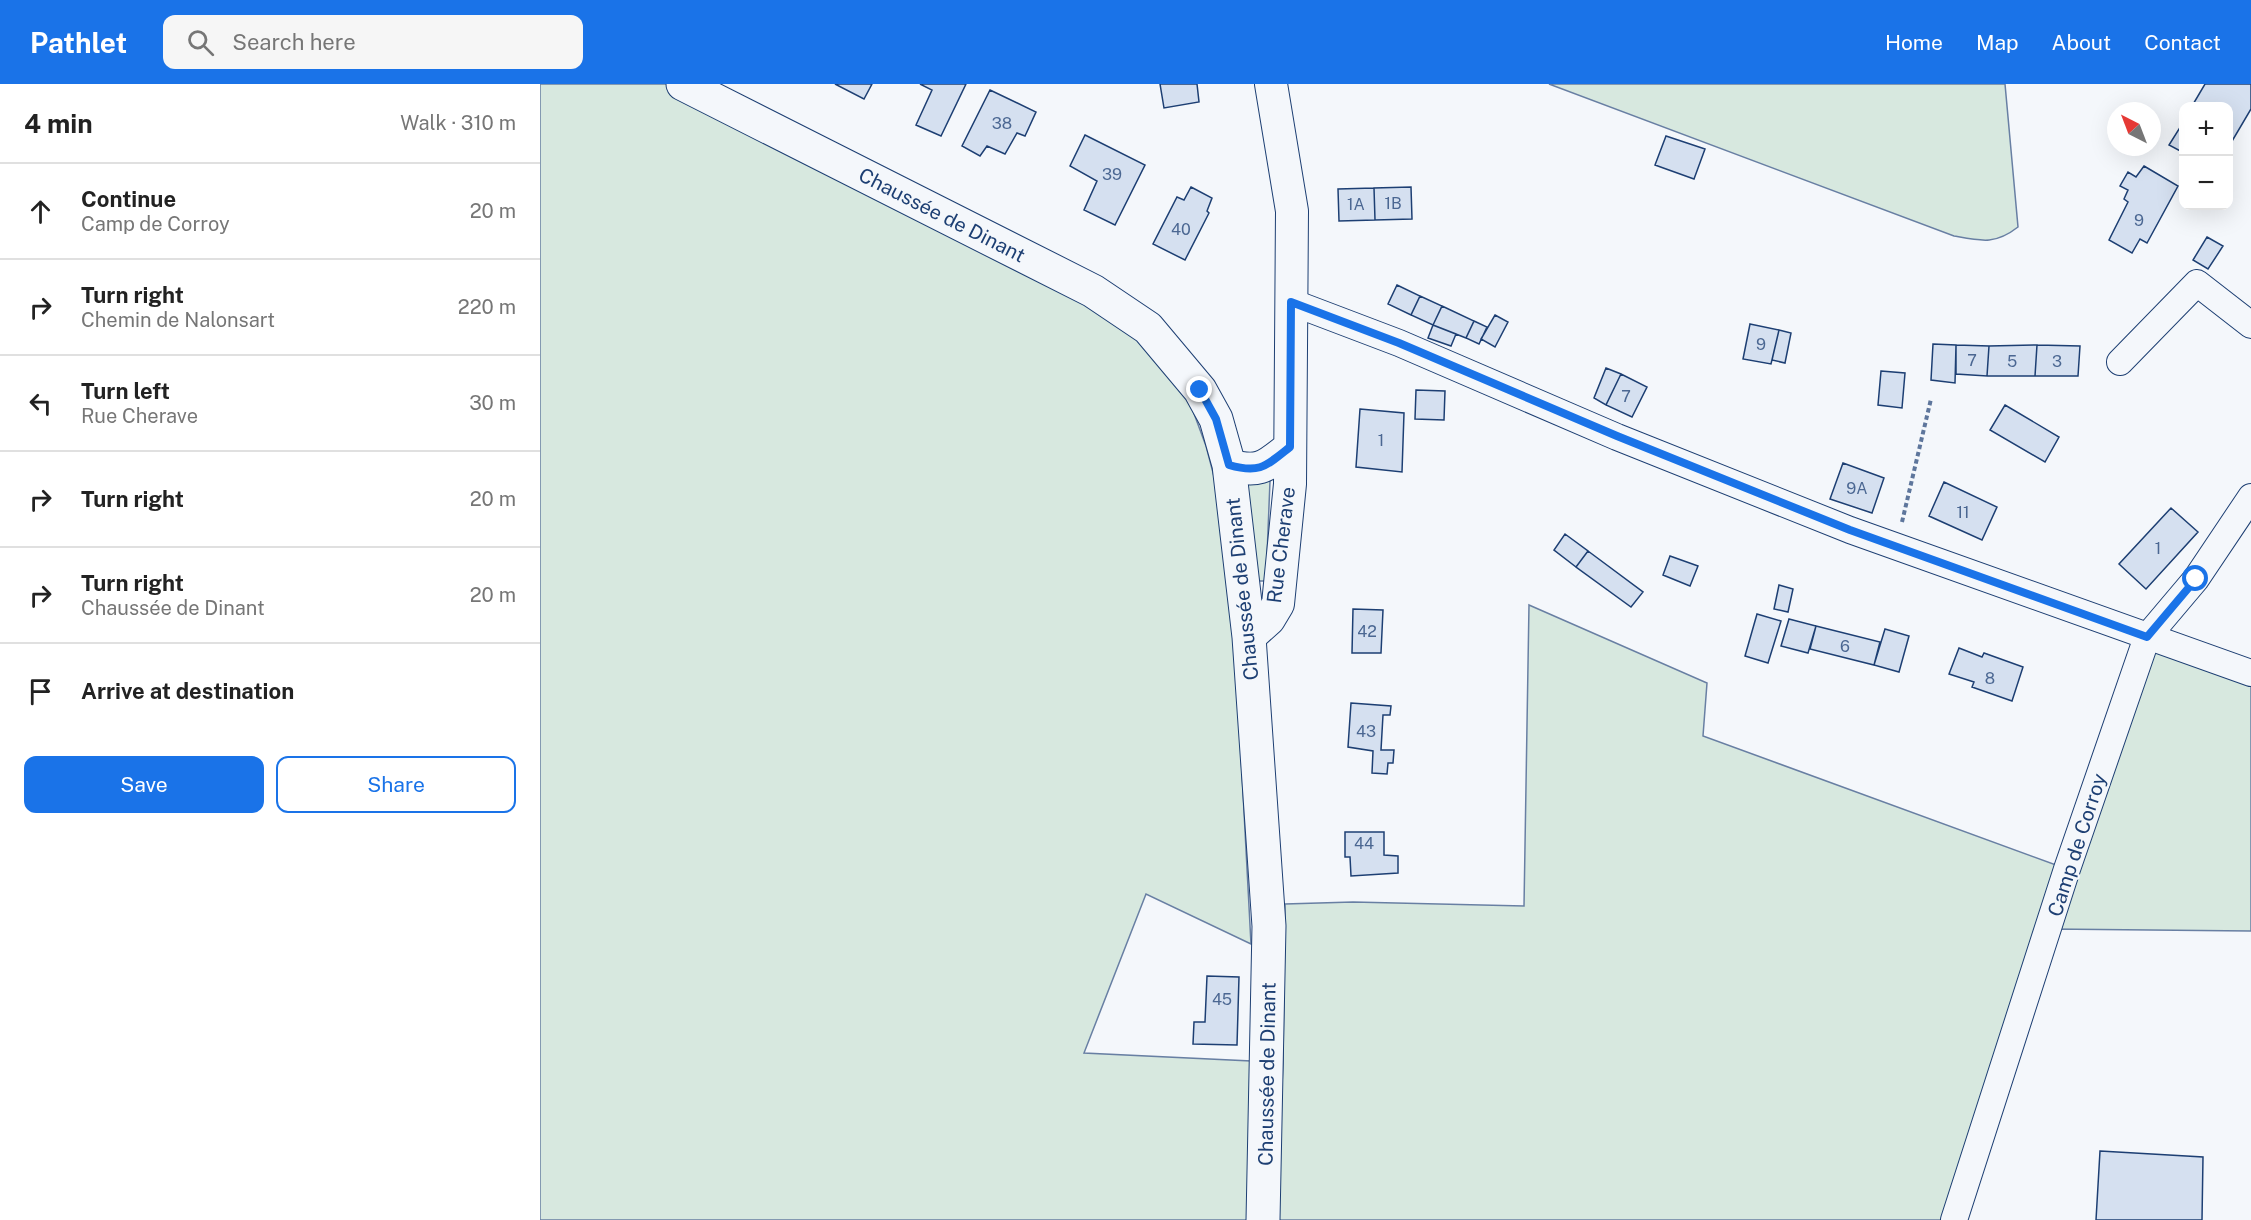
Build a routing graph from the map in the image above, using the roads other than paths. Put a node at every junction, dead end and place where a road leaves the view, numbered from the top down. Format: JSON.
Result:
{"nodes":[{"id":1,"x":683,"y":84,"type":"edge"},
{"id":2,"x":1271,"y":84,"type":"edge"},
{"id":3,"x":1291,"y":302,"type":"junction"},
{"id":4,"x":2251,"y":325,"type":"edge"},
{"id":5,"x":2120,"y":363,"type":"dead end"},
{"id":6,"x":1290,"y":447,"type":"junction"},
{"id":7,"x":1229,"y":465,"type":"junction"},
{"id":8,"x":2251,"y":497,"type":"edge"},
{"id":9,"x":1249,"y":637,"type":"junction"},
{"id":10,"x":2147,"y":637,"type":"junction"},
{"id":11,"x":2251,"y":673,"type":"edge"},
{"id":12,"x":1263,"y":1220,"type":"edge"},
{"id":13,"x":1954,"y":1220,"type":"edge"}],
"edges":[{"from":1,"to":7,"type":"main road","name":"Chaussée de Dinant"},
{"from":2,"to":3,"type":"street","name":"Rue Cherave"},
{"from":3,"to":6,"type":"street","name":"Rue Cherave"},
{"from":3,"to":10,"type":"street"},
{"from":4,"to":5,"type":"street"},
{"from":6,"to":7,"type":"street"},
{"from":6,"to":9,"type":"street","name":"Rue Cherave"},
{"from":7,"to":9,"type":"main road","name":"Chaussée de Dinant"},
{"from":8,"to":10,"type":"street","name":"Camp de Corroy"},
{"from":9,"to":12,"type":"main road","name":"Chaussée de Dinant"},
{"from":10,"to":11,"type":"street"},
{"from":10,"to":13,"type":"street","name":"Camp de Corroy"}]}
